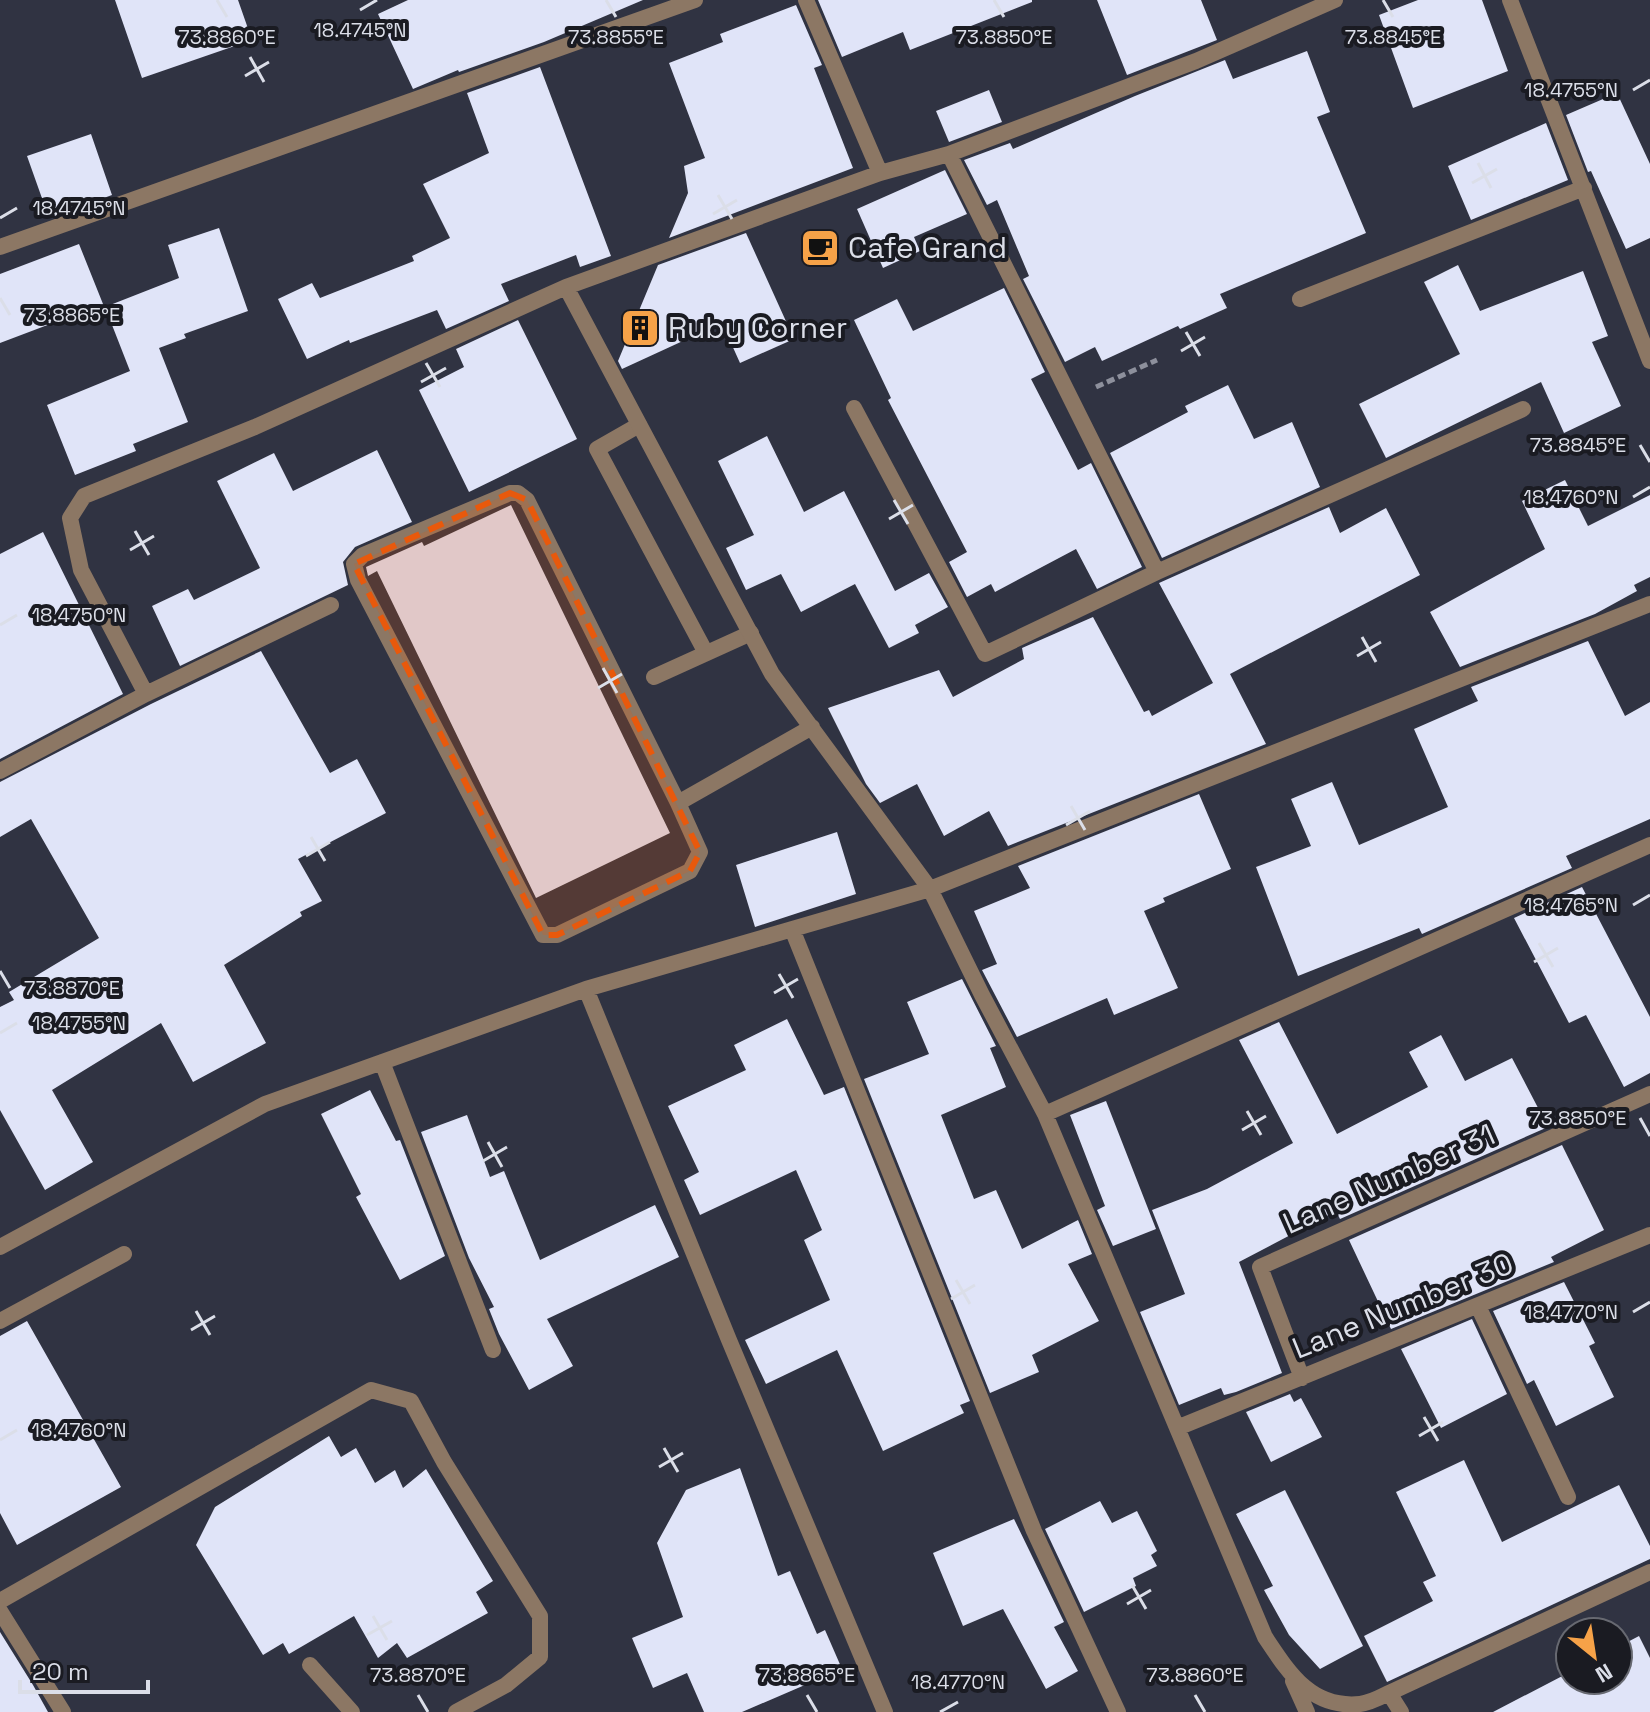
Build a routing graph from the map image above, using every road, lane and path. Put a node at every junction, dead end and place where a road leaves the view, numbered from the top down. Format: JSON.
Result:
{"nodes":[{"id":1,"x":695,"y":0,"type":"edge"},
{"id":2,"x":806,"y":0,"type":"edge"},
{"id":3,"x":1335,"y":0,"type":"edge"},
{"id":4,"x":1510,"y":0,"type":"edge"},
{"id":5,"x":949,"y":154,"type":"junction"},
{"id":6,"x":880,"y":173,"type":"junction"},
{"id":7,"x":1584,"y":188,"type":"junction"},
{"id":8,"x":0,"y":247,"type":"edge"},
{"id":9,"x":566,"y":287,"type":"junction"},
{"id":10,"x":1300,"y":299,"type":"dead end"},
{"id":11,"x":1157,"y":360,"type":"dead end"},
{"id":12,"x":1650,"y":361,"type":"edge"},
{"id":13,"x":1069,"y":399,"type":"junction"},
{"id":14,"x":854,"y":408,"type":"dead end"},
{"id":15,"x":1523,"y":409,"type":"dead end"},
{"id":16,"x":639,"y":425,"type":"junction"},
{"id":17,"x":1157,"y":572,"type":"junction"},
{"id":18,"x":1650,"y":604,"type":"edge"},
{"id":19,"x":331,"y":605,"type":"dead end"},
{"id":20,"x":751,"y":633,"type":"junction"},
{"id":21,"x":706,"y":653,"type":"junction"},
{"id":22,"x":654,"y":677,"type":"dead end"},
{"id":23,"x":146,"y":694,"type":"junction"},
{"id":24,"x":812,"y":727,"type":"junction"},
{"id":25,"x":0,"y":771,"type":"edge"},
{"id":26,"x":678,"y":803,"type":"junction"},
{"id":27,"x":1650,"y":845,"type":"edge"},
{"id":28,"x":930,"y":889,"type":"junction"},
{"id":29,"x":792,"y":929,"type":"junction"},
{"id":30,"x":586,"y":989,"type":"junction"},
{"id":31,"x":382,"y":1062,"type":"junction"},
{"id":32,"x":1650,"y":1094,"type":"edge"},
{"id":33,"x":1045,"y":1114,"type":"junction"},
{"id":34,"x":1650,"y":1235,"type":"edge"},
{"id":35,"x":0,"y":1247,"type":"edge"},
{"id":36,"x":124,"y":1254,"type":"dead end"},
{"id":37,"x":1478,"y":1306,"type":"junction"},
{"id":38,"x":0,"y":1321,"type":"edge"},
{"id":39,"x":493,"y":1350,"type":"dead end"},
{"id":40,"x":1302,"y":1378,"type":"junction"},
{"id":41,"x":1177,"y":1428,"type":"junction"},
{"id":42,"x":1568,"y":1497,"type":"dead end"},
{"id":43,"x":1650,"y":1572,"type":"edge"},
{"id":44,"x":0,"y":1601,"type":"edge"},
{"id":45,"x":0,"y":1611,"type":"edge"},
{"id":46,"x":310,"y":1665,"type":"dead end"},
{"id":47,"x":1290,"y":1676,"type":"junction"},
{"id":48,"x":1389,"y":1693,"type":"junction"},
{"id":49,"x":63,"y":1712,"type":"edge"},
{"id":50,"x":352,"y":1712,"type":"edge"},
{"id":51,"x":456,"y":1712,"type":"edge"},
{"id":52,"x":885,"y":1712,"type":"edge"},
{"id":53,"x":1118,"y":1712,"type":"edge"},
{"id":54,"x":1307,"y":1712,"type":"edge"},
{"id":55,"x":1401,"y":1712,"type":"edge"}],
"edges":[{"from":1,"to":8,"type":"street"},
{"from":2,"to":6,"type":"street"},
{"from":3,"to":5,"type":"street"},
{"from":4,"to":7,"type":"street"},
{"from":5,"to":6,"type":"street"},
{"from":5,"to":13,"type":"street"},
{"from":6,"to":9,"type":"street"},
{"from":7,"to":10,"type":"street"},
{"from":7,"to":12,"type":"street"},
{"from":9,"to":16,"type":"street"},
{"from":9,"to":23,"type":"street"},
{"from":11,"to":13,"type":"path"},
{"from":13,"to":17,"type":"street"},
{"from":14,"to":17,"type":"street"},
{"from":15,"to":17,"type":"street"},
{"from":16,"to":20,"type":"street"},
{"from":16,"to":21,"type":"street"},
{"from":18,"to":28,"type":"street"},
{"from":19,"to":23,"type":"street"},
{"from":20,"to":21,"type":"street"},
{"from":20,"to":24,"type":"street"},
{"from":21,"to":22,"type":"street"},
{"from":23,"to":25,"type":"street"},
{"from":24,"to":26,"type":"street"},
{"from":24,"to":28,"type":"street"},
{"from":26,"to":26,"type":"street"},
{"from":27,"to":33,"type":"street"},
{"from":28,"to":29,"type":"street"},
{"from":28,"to":33,"type":"street"},
{"from":29,"to":30,"type":"street"},
{"from":29,"to":53,"type":"street"},
{"from":30,"to":31,"type":"street"},
{"from":30,"to":52,"type":"street"},
{"from":31,"to":35,"type":"street"},
{"from":31,"to":39,"type":"street"},
{"from":32,"to":40,"type":"street","name":"Lane Number 31"},
{"from":33,"to":41,"type":"street"},
{"from":34,"to":37,"type":"street","name":"Lane Number 30"},
{"from":36,"to":38,"type":"street"},
{"from":37,"to":40,"type":"street","name":"Lane Number 30"},
{"from":37,"to":42,"type":"street"},
{"from":40,"to":41,"type":"street","name":"Lane Number 30"},
{"from":41,"to":47,"type":"street"},
{"from":43,"to":48,"type":"street"},
{"from":44,"to":51,"type":"street"},
{"from":45,"to":49,"type":"street"},
{"from":46,"to":50,"type":"street"},
{"from":47,"to":48,"type":"street"},
{"from":47,"to":54,"type":"street"},
{"from":48,"to":55,"type":"street"}]}
